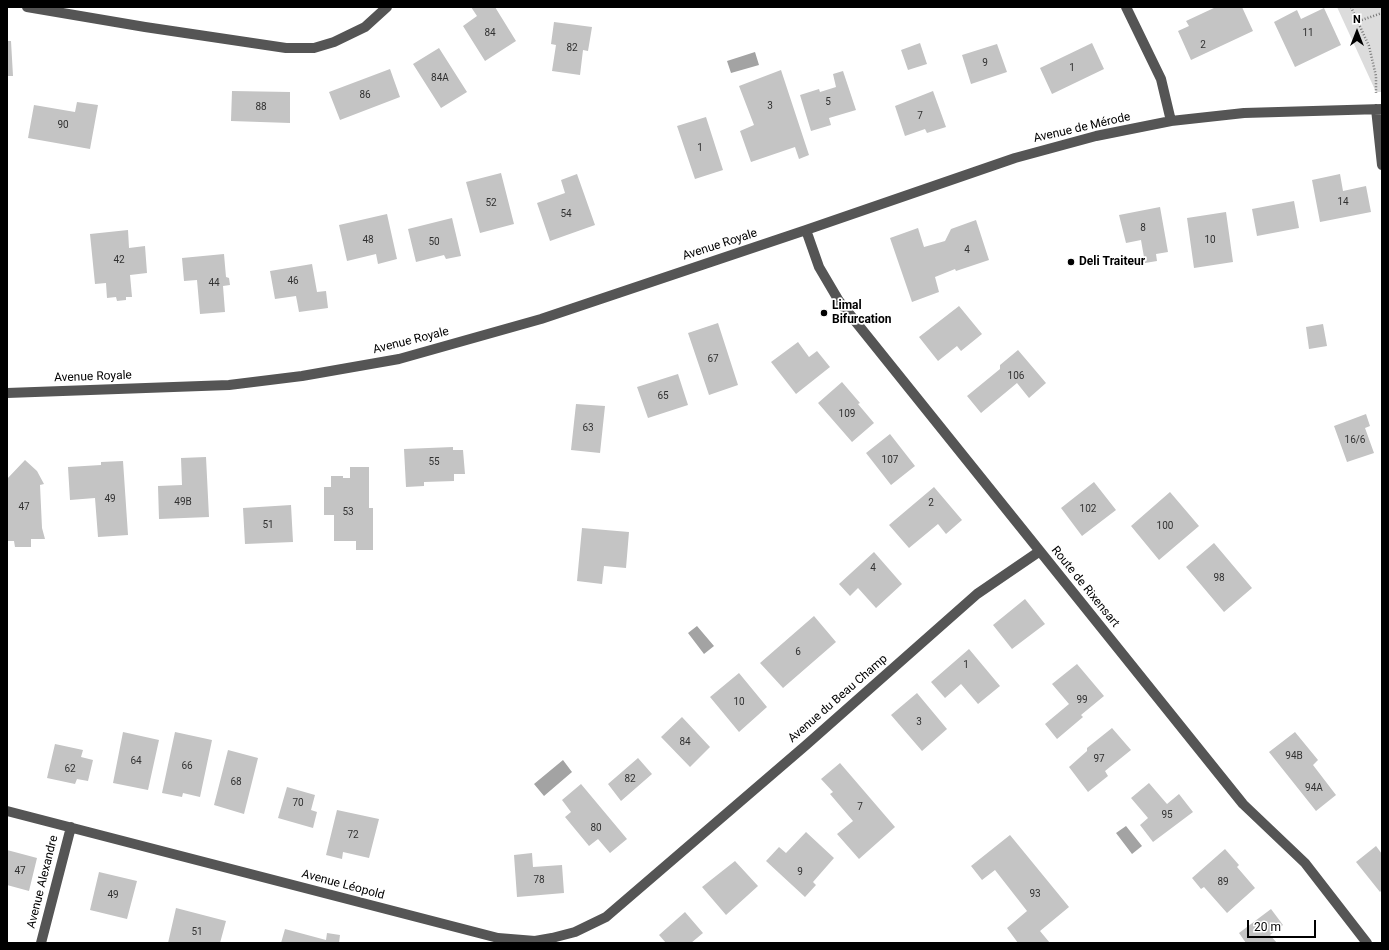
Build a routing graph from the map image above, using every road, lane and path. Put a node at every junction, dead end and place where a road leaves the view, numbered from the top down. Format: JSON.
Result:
{"nodes":[{"id":1,"x":27,"y":7,"type":"edge"},
{"id":2,"x":387,"y":7,"type":"edge"},
{"id":3,"x":1126,"y":7,"type":"edge"},
{"id":4,"x":1351,"y":7,"type":"edge"},
{"id":5,"x":1382,"y":13,"type":"edge"},
{"id":6,"x":1359,"y":21,"type":"junction"},
{"id":7,"x":1379,"y":109,"type":"edge"},
{"id":8,"x":1171,"y":122,"type":"junction"},
{"id":9,"x":1382,"y":165,"type":"edge"},
{"id":10,"x":806,"y":230,"type":"junction"},
{"id":11,"x":7,"y":393,"type":"edge"},
{"id":12,"x":1040,"y":551,"type":"junction"},
{"id":13,"x":7,"y":811,"type":"edge"},
{"id":14,"x":71,"y":828,"type":"junction"},
{"id":15,"x":658,"y":872,"type":"joint"},
{"id":16,"x":552,"y":941,"type":"edge"},
{"id":17,"x":41,"y":943,"type":"edge"},
{"id":18,"x":1367,"y":943,"type":"edge"}],
"edges":[{"from":1,"to":2,"type":"street"},
{"from":3,"to":8,"type":"street"},
{"from":4,"to":6,"type":"path"},
{"from":5,"to":6,"type":"path"},
{"from":6,"to":7,"type":"path"},
{"from":7,"to":8,"type":"street","name":"Avenue de Mérode"},
{"from":7,"to":9,"type":"street"},
{"from":8,"to":10,"type":"street","name":"Avenue de Mérode"},
{"from":10,"to":11,"type":"street","name":"Avenue Royale"},
{"from":10,"to":12,"type":"street","name":"Route de Rixensart"},
{"from":12,"to":15,"type":"street","name":"Avenue du Beau Champ"},
{"from":12,"to":18,"type":"street","name":"Route de Rixensart"},
{"from":13,"to":14,"type":"street","name":"Avenue Léopold"},
{"from":14,"to":16,"type":"street","name":"Avenue Léopold"},
{"from":14,"to":17,"type":"street","name":"Avenue Alexandre"},
{"from":15,"to":16,"type":"street","name":"Avenue Léopold"}]}
